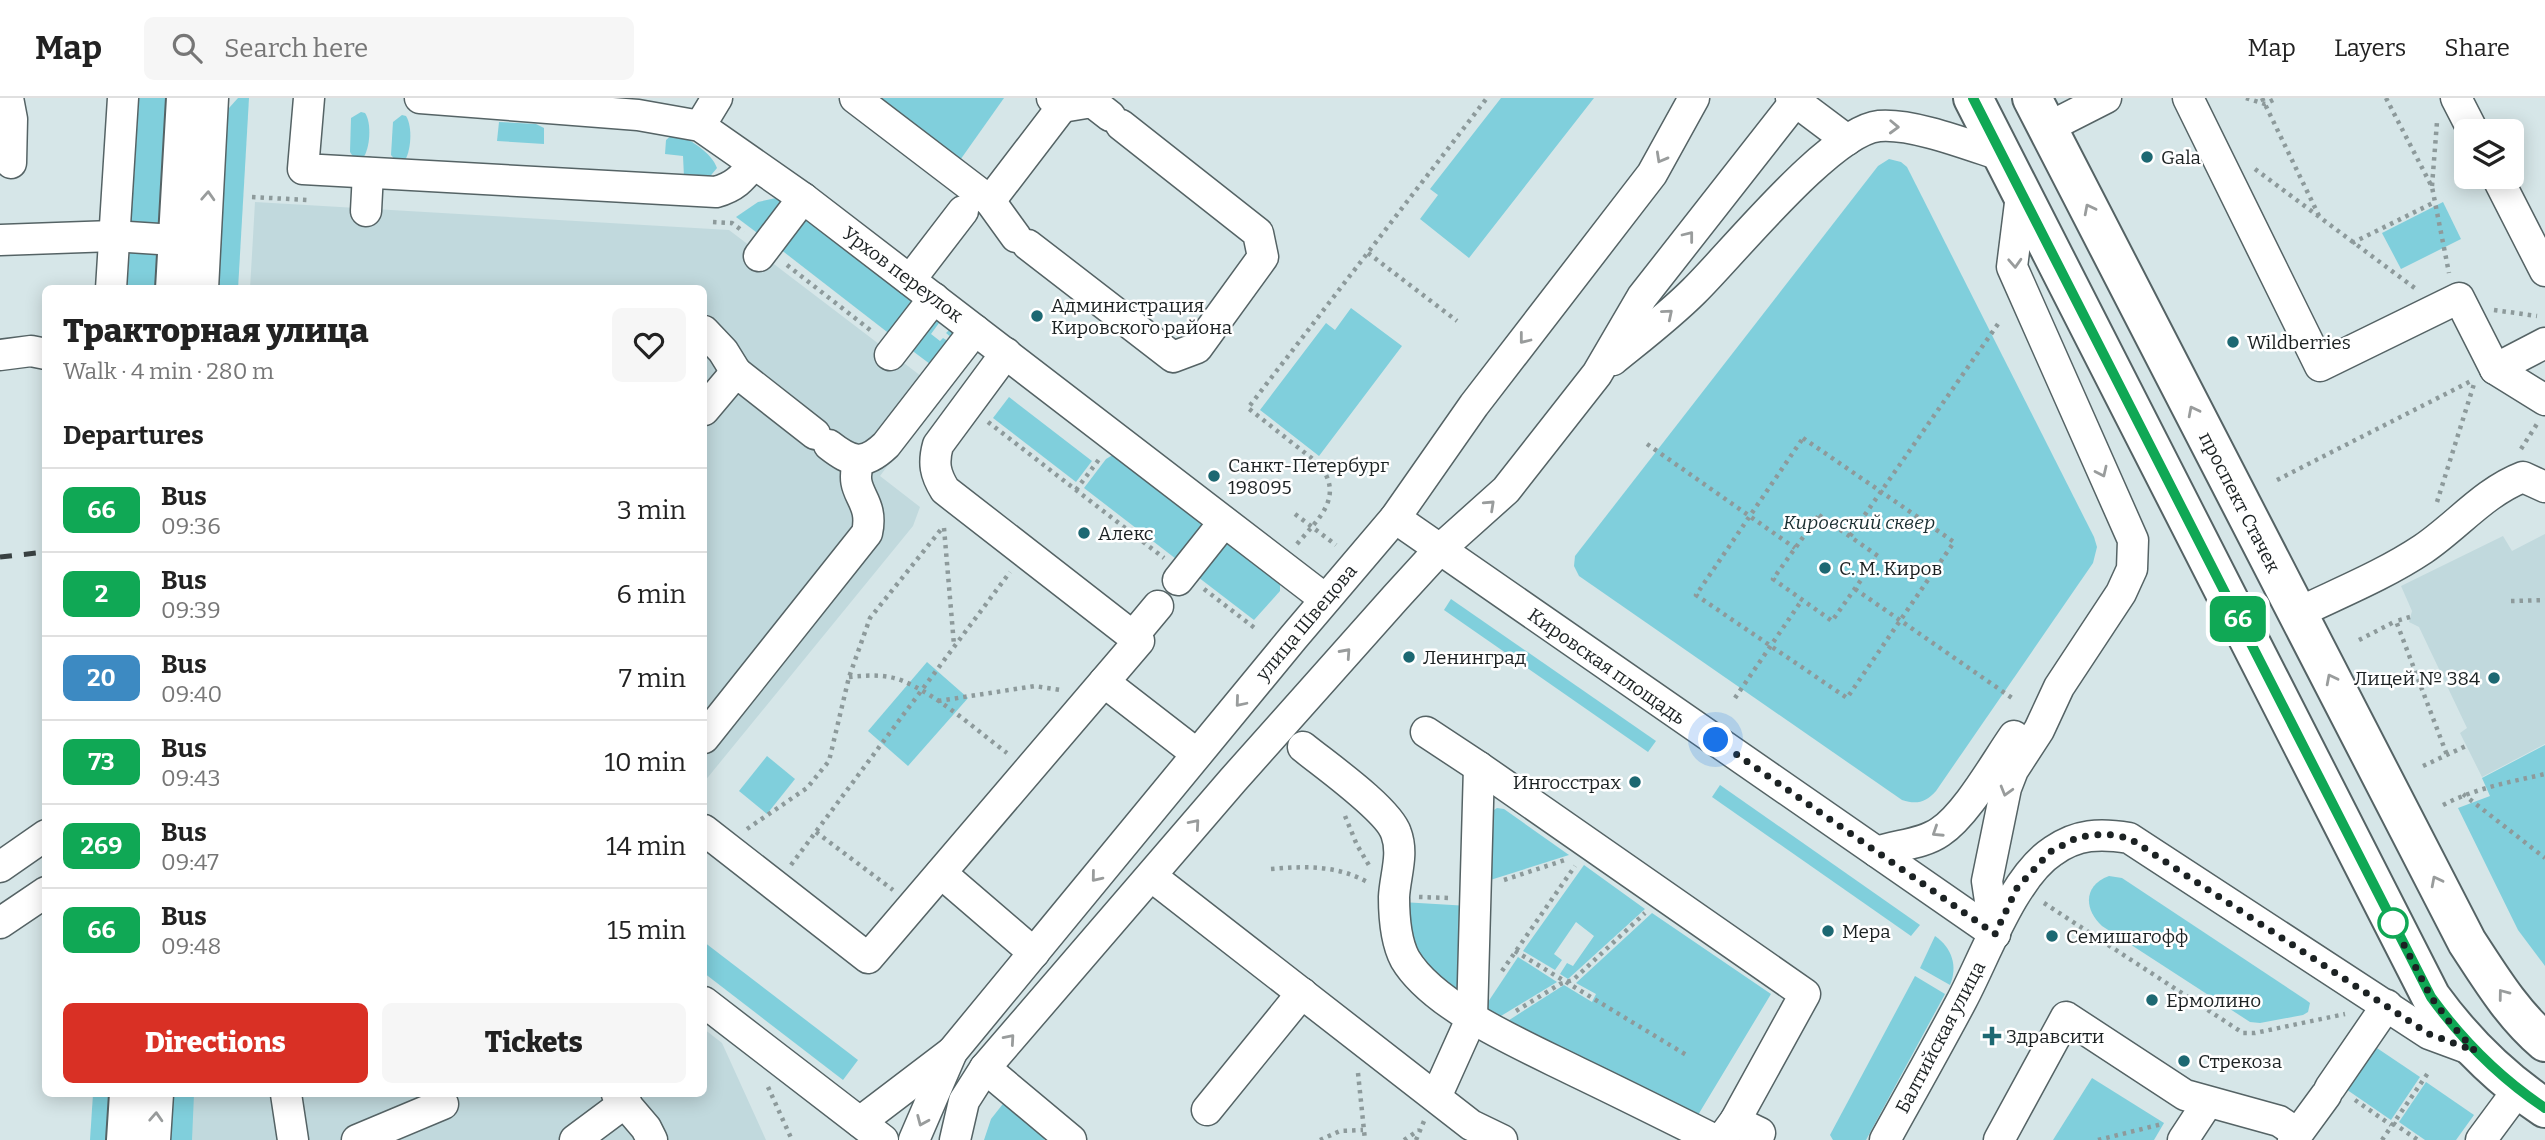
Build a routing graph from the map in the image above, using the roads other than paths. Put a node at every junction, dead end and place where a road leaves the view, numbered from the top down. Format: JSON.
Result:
{"nodes":[{"id":1,"x":8,"y":98,"type":"edge"},
{"id":2,"x":123,"y":98,"type":"edge"},
{"id":3,"x":186,"y":98,"type":"edge"},
{"id":4,"x":213,"y":98,"type":"edge"},
{"id":5,"x":309,"y":98,"type":"edge"},
{"id":6,"x":420,"y":98,"type":"edge"},
{"id":7,"x":717,"y":98,"type":"edge"},
{"id":8,"x":855,"y":98,"type":"edge"},
{"id":9,"x":1694,"y":98,"type":"edge"},
{"id":10,"x":1973,"y":98,"type":"edge"},
{"id":11,"x":2106,"y":98,"type":"edge"},
{"id":12,"x":2188,"y":98,"type":"edge"},
{"id":13,"x":1795,"y":99,"type":"edge"},
{"id":14,"x":1057,"y":103,"type":"edge"},
{"id":15,"x":560,"y":104,"type":"edge"},
{"id":16,"x":2447,"y":104,"type":"edge"},
{"id":17,"x":639,"y":107,"type":"edge"},
{"id":18,"x":2040,"y":113,"type":"edge"},
{"id":19,"x":2461,"y":119,"type":"edge"},
{"id":20,"x":700,"y":125,"type":"junction"},
{"id":21,"x":1847,"y":140,"type":"junction"},
{"id":22,"x":2003,"y":156,"type":"junction"},
{"id":23,"x":11,"y":163,"type":"dead end"},
{"id":24,"x":753,"y":164,"type":"junction"},
{"id":25,"x":368,"y":173,"type":"junction"},
{"id":26,"x":2503,"y":189,"type":"edge"},
{"id":27,"x":2021,"y":195,"type":"junction"},
{"id":28,"x":803,"y":198,"type":"junction"},
{"id":29,"x":976,"y":206,"type":"junction"},
{"id":30,"x":366,"y":211,"type":"dead end"},
{"id":31,"x":113,"y":236,"type":"junction"},
{"id":32,"x":0,"y":240,"type":"edge"},
{"id":33,"x":192,"y":241,"type":"junction"},
{"id":34,"x":762,"y":253,"type":"road end"},
{"id":35,"x":2545,"y":271,"type":"edge"},
{"id":36,"x":910,"y":280,"type":"junction"},
{"id":37,"x":111,"y":285,"type":"edge"},
{"id":38,"x":176,"y":285,"type":"edge"},
{"id":39,"x":202,"y":285,"type":"edge"},
{"id":40,"x":934,"y":298,"type":"junction"},
{"id":41,"x":975,"y":330,"type":"junction"},
{"id":42,"x":707,"y":334,"type":"edge"},
{"id":43,"x":2545,"y":343,"type":"edge"},
{"id":44,"x":892,"y":352,"type":"road end"},
{"id":45,"x":42,"y":353,"type":"edge"},
{"id":46,"x":1006,"y":353,"type":"junction"},
{"id":47,"x":0,"y":355,"type":"edge"},
{"id":48,"x":736,"y":372,"type":"junction"},
{"id":49,"x":1597,"y":374,"type":"junction"},
{"id":50,"x":2484,"y":378,"type":"junction"},
{"id":51,"x":2545,"y":400,"type":"edge"},
{"id":52,"x":707,"y":406,"type":"edge"},
{"id":53,"x":859,"y":461,"type":"junction"},
{"id":54,"x":2545,"y":486,"type":"edge"},
{"id":55,"x":1395,"y":519,"type":"junction"},
{"id":56,"x":1224,"y":522,"type":"junction"},
{"id":57,"x":1439,"y":550,"type":"junction"},
{"id":58,"x":1181,"y":576,"type":"road end"},
{"id":59,"x":1325,"y":599,"type":"junction"},
{"id":60,"x":1158,"y":606,"type":"dead end"},
{"id":61,"x":2298,"y":613,"type":"junction"},
{"id":62,"x":1133,"y":636,"type":"junction"},
{"id":63,"x":2059,"y":687,"type":"junction"},
{"id":64,"x":1098,"y":689,"type":"junction"},
{"id":65,"x":1426,"y":732,"type":"dead end"},
{"id":66,"x":707,"y":734,"type":"edge"},
{"id":67,"x":1303,"y":747,"type":"dead end"},
{"id":68,"x":1197,"y":754,"type":"junction"},
{"id":69,"x":1479,"y":767,"type":"junction"},
{"id":70,"x":713,"y":837,"type":"edge"},
{"id":71,"x":42,"y":838,"type":"edge"},
{"id":72,"x":1877,"y":852,"type":"junction"},
{"id":73,"x":0,"y":867,"type":"edge"},
{"id":74,"x":941,"y":873,"type":"junction"},
{"id":75,"x":1150,"y":876,"type":"junction"},
{"id":76,"x":42,"y":894,"type":"edge"},
{"id":77,"x":0,"y":923,"type":"edge"},
{"id":78,"x":1995,"y":934,"type":"junction"},
{"id":79,"x":1034,"y":953,"type":"junction"},
{"id":80,"x":1302,"y":993,"type":"junction"},
{"id":81,"x":707,"y":1004,"type":"edge"},
{"id":82,"x":2386,"y":1005,"type":"junction"},
{"id":83,"x":1481,"y":1023,"type":"junction"},
{"id":84,"x":2545,"y":1042,"type":"edge"},
{"id":85,"x":2475,"y":1051,"type":"junction"},
{"id":86,"x":951,"y":1052,"type":"junction"},
{"id":87,"x":985,"y":1068,"type":"junction"},
{"id":88,"x":129,"y":1097,"type":"edge"},
{"id":89,"x":158,"y":1097,"type":"edge"},
{"id":90,"x":286,"y":1097,"type":"edge"},
{"id":91,"x":1436,"y":1097,"type":"junction"},
{"id":92,"x":622,"y":1098,"type":"edge"},
{"id":93,"x":2532,"y":1099,"type":"edge"},
{"id":94,"x":2208,"y":1102,"type":"junction"},
{"id":95,"x":443,"y":1104,"type":"dead end"},
{"id":96,"x":1207,"y":1111,"type":"dead end"},
{"id":97,"x":871,"y":1131,"type":"edge"},
{"id":98,"x":2174,"y":1132,"type":"edge"},
{"id":99,"x":1733,"y":1133,"type":"edge"},
{"id":100,"x":2295,"y":1137,"type":"edge"},
{"id":101,"x":127,"y":1140,"type":"edge"},
{"id":102,"x":155,"y":1140,"type":"edge"},
{"id":103,"x":293,"y":1140,"type":"edge"},
{"id":104,"x":357,"y":1140,"type":"edge"},
{"id":105,"x":575,"y":1140,"type":"edge"},
{"id":106,"x":652,"y":1140,"type":"edge"},
{"id":107,"x":914,"y":1140,"type":"edge"},
{"id":108,"x":955,"y":1140,"type":"edge"},
{"id":109,"x":1071,"y":1140,"type":"edge"},
{"id":110,"x":1502,"y":1140,"type":"edge"},
{"id":111,"x":1885,"y":1140,"type":"edge"},
{"id":112,"x":1999,"y":1140,"type":"edge"},
{"id":113,"x":2481,"y":1140,"type":"edge"}],
"edges":[{"from":1,"to":23,"type":"street"},
{"from":2,"to":31,"type":"street"},
{"from":3,"to":33,"type":"main road"},
{"from":33,"to":4,"type":"street","one_way":true},
{"from":5,"to":25,"type":"street"},
{"from":6,"to":15,"type":"street","name":"Урхов переулок"},
{"from":7,"to":20,"type":"street"},
{"from":8,"to":29,"type":"street"},
{"from":9,"to":55,"type":"street","name":"улица Швецова","one_way":true},
{"from":10,"to":22,"type":"main road"},
{"from":11,"to":18,"type":"street"},
{"from":12,"to":50,"type":"street"},
{"from":13,"to":21,"type":"street"},
{"from":49,"to":13,"type":"street","one_way":true},
{"from":14,"to":29,"type":"street"},
{"from":14,"to":29,"type":"street"},
{"from":15,"to":17,"type":"street","name":"Урхов переулок"},
{"from":16,"to":19,"type":"street"},
{"from":17,"to":20,"type":"street","name":"Урхов переулок"},
{"from":61,"to":18,"type":"main road","name":"проспект Стачек","one_way":true},
{"from":20,"to":24,"type":"street","name":"Урхов переулок"},
{"from":21,"to":22,"type":"street","one_way":true},
{"from":49,"to":21,"type":"street","one_way":true},
{"from":22,"to":27,"type":"main road"},
{"from":24,"to":25,"type":"street"},
{"from":24,"to":28,"type":"street","name":"Урхов переулок"},
{"from":25,"to":30,"type":"street"},
{"from":26,"to":35,"type":"street"},
{"from":27,"to":63,"type":"street","one_way":true},
{"from":27,"to":85,"type":"main road"},
{"from":28,"to":34,"type":"street"},
{"from":28,"to":36,"type":"street","name":"Урхов переулок"},
{"from":29,"to":36,"type":"street"},
{"from":31,"to":32,"type":"street"},
{"from":31,"to":33,"type":"street"},
{"from":31,"to":37,"type":"street"},
{"from":33,"to":38,"type":"main road"},
{"from":33,"to":39,"type":"street"},
{"from":36,"to":40,"type":"street","name":"Урхов переулок"},
{"from":40,"to":41,"type":"street","name":"Урхов переулок"},
{"from":40,"to":44,"type":"street"},
{"from":41,"to":46,"type":"street","name":"Урхов переулок"},
{"from":41,"to":53,"type":"street"},
{"from":42,"to":48,"type":"street"},
{"from":43,"to":50,"type":"street"},
{"from":45,"to":47,"type":"street"},
{"from":46,"to":56,"type":"street","name":"Урхов переулок"},
{"from":46,"to":62,"type":"street"},
{"from":48,"to":52,"type":"street"},
{"from":48,"to":53,"type":"street"},
{"from":57,"to":49,"type":"street","one_way":true},
{"from":50,"to":51,"type":"street"},
{"from":53,"to":66,"type":"street"},
{"from":54,"to":61,"type":"street"},
{"from":55,"to":57,"type":"street","name":"Кировская площадь"},
{"from":55,"to":59,"type":"street","name":"улица Швецова"},
{"from":56,"to":58,"type":"street"},
{"from":56,"to":59,"type":"street","name":"Урхов переулок"},
{"from":57,"to":72,"type":"street","name":"Кировская площадь"},
{"from":75,"to":57,"type":"street","one_way":true},
{"from":59,"to":68,"type":"street","name":"улица Швецова","one_way":true},
{"from":60,"to":62,"type":"street"},
{"from":84,"to":61,"type":"main road","name":"проспект Стачек","one_way":true},
{"from":62,"to":64,"type":"street"},
{"from":63,"to":72,"type":"street","one_way":true},
{"from":63,"to":78,"type":"street","one_way":true},
{"from":64,"to":68,"type":"street"},
{"from":64,"to":74,"type":"street"},
{"from":65,"to":69,"type":"street"},
{"from":67,"to":83,"type":"street"},
{"from":68,"to":79,"type":"street","name":"улица Швецова","one_way":true},
{"from":69,"to":83,"type":"street"},
{"from":69,"to":99,"type":"street"},
{"from":70,"to":74,"type":"street"},
{"from":71,"to":73,"type":"street"},
{"from":72,"to":78,"type":"street","name":"Кировская площадь"},
{"from":74,"to":79,"type":"street"},
{"from":75,"to":80,"type":"street"},
{"from":87,"to":75,"type":"street","one_way":true},
{"from":76,"to":77,"type":"street"},
{"from":78,"to":82,"type":"street","name":"Балтийская улица"},
{"from":78,"to":111,"type":"street","name":"Балтийская улица"},
{"from":79,"to":86,"type":"street","name":"улица Швецова"},
{"from":80,"to":91,"type":"street"},
{"from":80,"to":96,"type":"street"},
{"from":81,"to":97,"type":"street"},
{"from":82,"to":85,"type":"street","name":"Балтийская улица"},
{"from":82,"to":100,"type":"street"},
{"from":83,"to":91,"type":"street"},
{"from":83,"to":99,"type":"street"},
{"from":85,"to":93,"type":"main road"},
{"from":86,"to":97,"type":"street"},
{"from":86,"to":107,"type":"street","name":"улица Швецова","one_way":true},
{"from":87,"to":108,"type":"street"},
{"from":87,"to":109,"type":"street"},
{"from":88,"to":101,"type":"main road"},
{"from":102,"to":89,"type":"street","one_way":true},
{"from":90,"to":103,"type":"street"},
{"from":91,"to":110,"type":"street"},
{"from":92,"to":105,"type":"street"},
{"from":92,"to":106,"type":"street"},
{"from":93,"to":113,"type":"street"},
{"from":94,"to":98,"type":"street"},
{"from":94,"to":100,"type":"street"},
{"from":94,"to":112,"type":"street"},
{"from":95,"to":104,"type":"street"}]}
